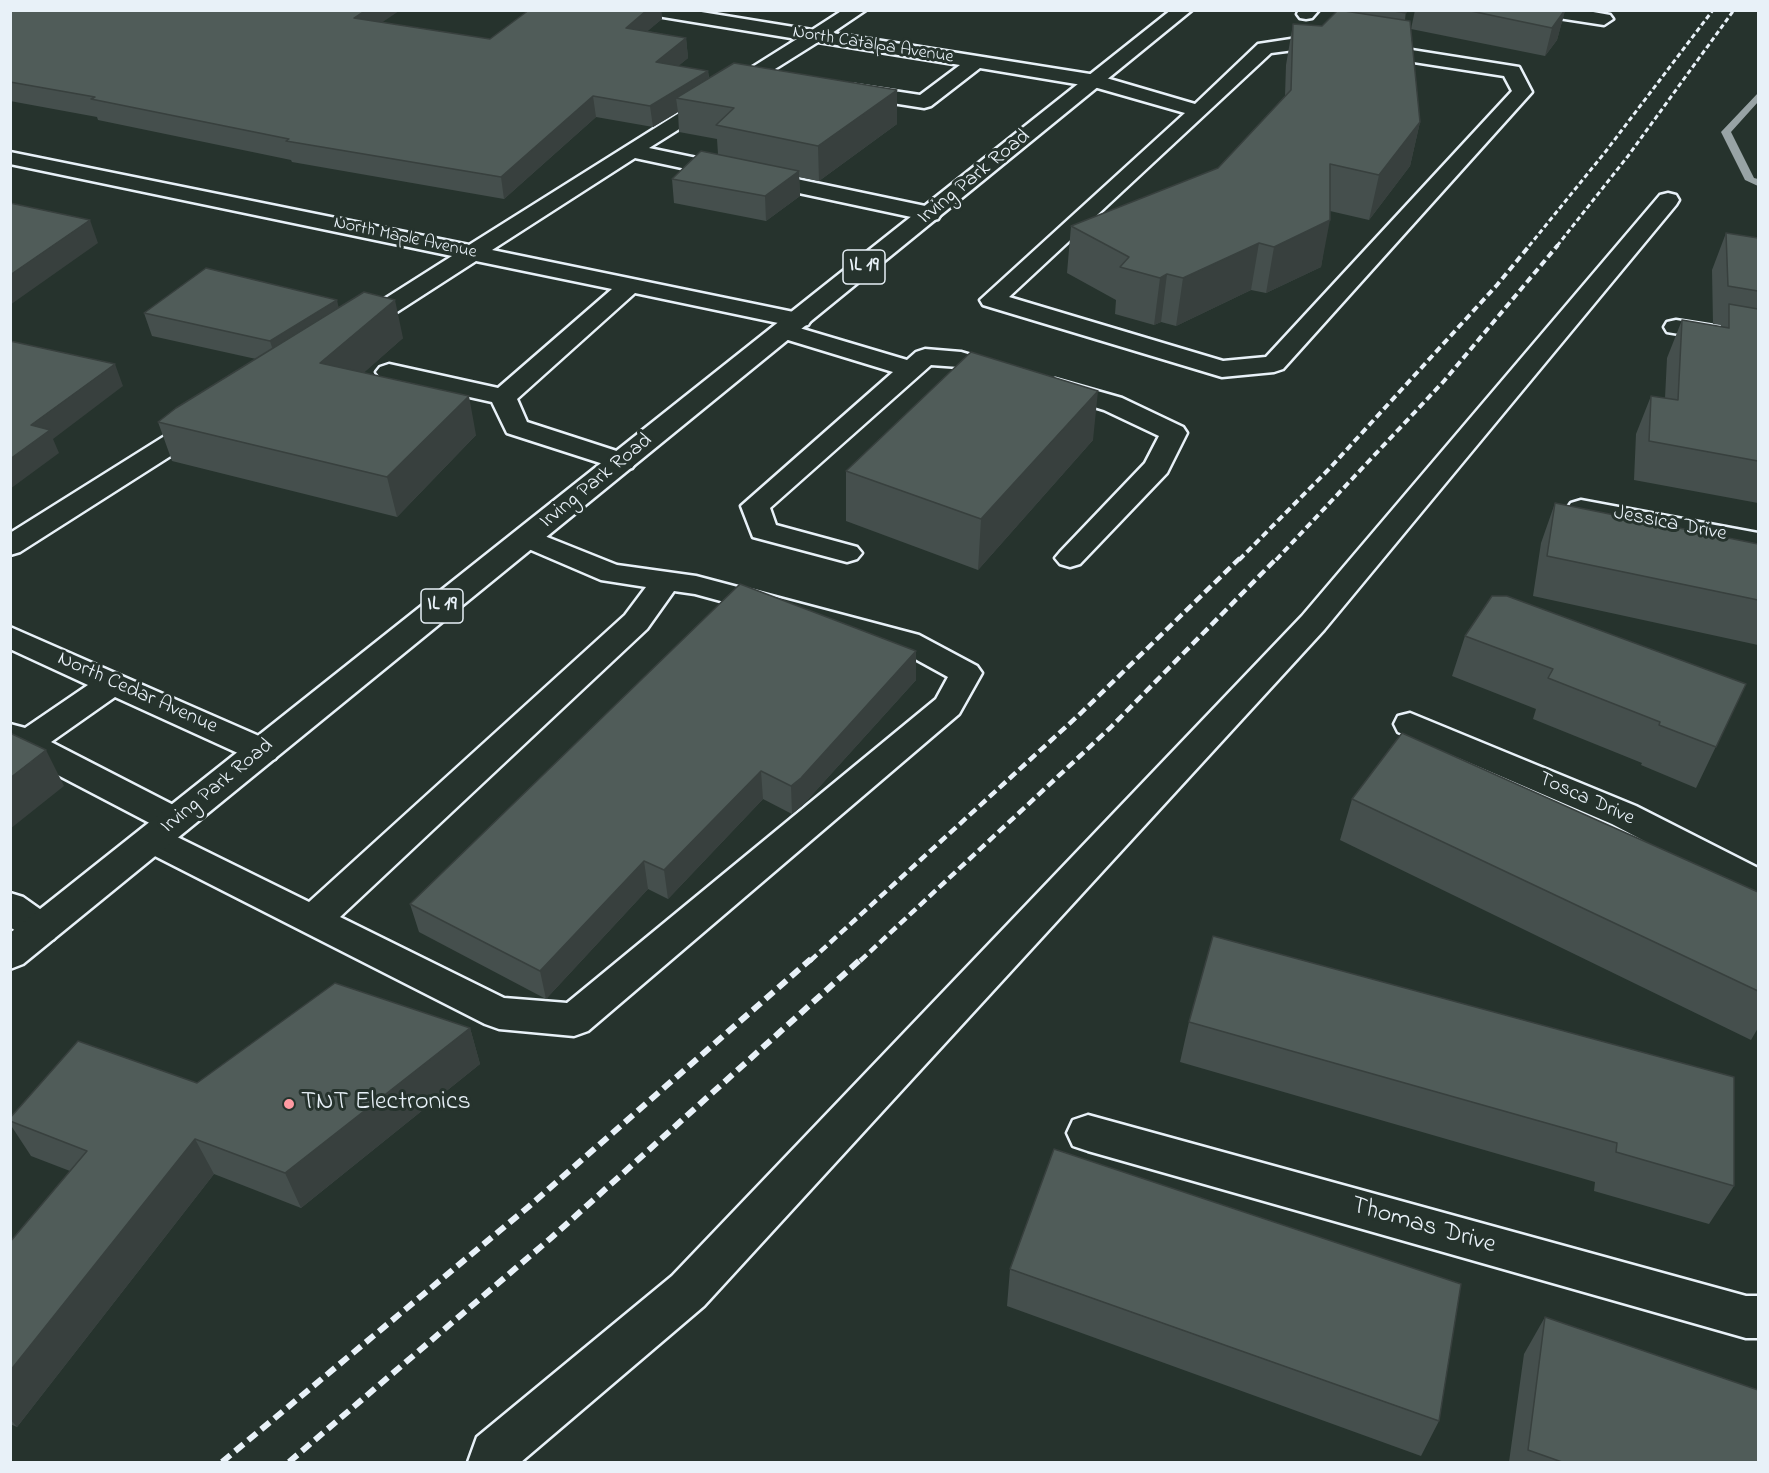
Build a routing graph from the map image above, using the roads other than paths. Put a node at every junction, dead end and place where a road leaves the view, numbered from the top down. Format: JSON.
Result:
{"nodes":[{"id":1,"x":651,"y":10,"type":"edge"},
{"id":2,"x":857,"y":10,"type":"edge"},
{"id":3,"x":1183,"y":10,"type":"edge"},
{"id":4,"x":1539,"y":10,"type":"edge"},
{"id":5,"x":1604,"y":19,"type":"dead end"},
{"id":6,"x":815,"y":36,"type":"junction"},
{"id":7,"x":976,"y":62,"type":"junction"},
{"id":8,"x":1096,"y":81,"type":"junction"},
{"id":9,"x":834,"y":88,"type":"edge"},
{"id":10,"x":1199,"y":111,"type":"junction"},
{"id":11,"x":632,"y":151,"type":"junction"},
{"id":12,"x":10,"y":158,"type":"edge"},
{"id":13,"x":1668,"y":200,"type":"dead end"},
{"id":14,"x":930,"y":214,"type":"junction"},
{"id":15,"x":474,"y":253,"type":"junction"},
{"id":16,"x":630,"y":285,"type":"junction"},
{"id":17,"x":792,"y":326,"type":"junction"},
{"id":18,"x":1676,"y":327,"type":"dead end"},
{"id":19,"x":1758,"y":340,"type":"edge"},
{"id":20,"x":333,"y":342,"type":"edge"},
{"id":21,"x":910,"y":369,"type":"junction"},
{"id":22,"x":389,"y":372,"type":"dead end"},
{"id":23,"x":503,"y":397,"type":"junction"},
{"id":24,"x":222,"y":412,"type":"edge"},
{"id":25,"x":622,"y":462,"type":"junction"},
{"id":26,"x":1581,"y":508,"type":"edge"},
{"id":27,"x":527,"y":538,"type":"junction"},
{"id":28,"x":1758,"y":542,"type":"edge"},
{"id":29,"x":10,"y":546,"type":"edge"},
{"id":30,"x":847,"y":553,"type":"dead end"},
{"id":31,"x":1070,"y":558,"type":"dead end"},
{"id":32,"x":666,"y":581,"type":"junction"},
{"id":33,"x":10,"y":637,"type":"edge"},
{"id":34,"x":113,"y":683,"type":"junction"},
{"id":35,"x":1410,"y":724,"type":"dead end"},
{"id":36,"x":19,"y":739,"type":"edge"},
{"id":37,"x":263,"y":751,"type":"junction"},
{"id":38,"x":164,"y":831,"type":"junction"},
{"id":39,"x":1758,"y":884,"type":"edge"},
{"id":40,"x":10,"y":907,"type":"edge"},
{"id":41,"x":313,"y":920,"type":"junction"},
{"id":42,"x":41,"y":929,"type":"junction"},
{"id":43,"x":10,"y":954,"type":"edge"},
{"id":44,"x":1088,"y":1133,"type":"dead end"},
{"id":45,"x":1758,"y":1317,"type":"edge"},
{"id":46,"x":492,"y":1462,"type":"edge"}],
"edges":[{"from":1,"to":6,"type":"street","name":"North Catalpa Avenue"},
{"from":2,"to":6,"type":"street"},
{"from":3,"to":8,"type":"street","name":"Irving Park Road","number":"IL 19"},
{"from":4,"to":5,"type":"street"},
{"from":6,"to":7,"type":"street","name":"North Catalpa Avenue"},
{"from":6,"to":11,"type":"street"},
{"from":7,"to":8,"type":"street","name":"North Catalpa Avenue"},
{"from":7,"to":9,"type":"street"},
{"from":8,"to":10,"type":"street","name":"North Catalpa Avenue"},
{"from":8,"to":14,"type":"street","name":"Irving Park Road","number":"IL 19"},
{"from":10,"to":10,"type":"street"},
{"from":11,"to":14,"type":"street"},
{"from":11,"to":15,"type":"street"},
{"from":12,"to":15,"type":"street","name":"North Maple Avenue"},
{"from":13,"to":46,"type":"street"},
{"from":14,"to":17,"type":"street","name":"Irving Park Road","number":"IL 19"},
{"from":15,"to":16,"type":"street","name":"North Maple Avenue"},
{"from":15,"to":20,"type":"street"},
{"from":16,"to":17,"type":"street","name":"North Maple Avenue"},
{"from":16,"to":23,"type":"street"},
{"from":17,"to":21,"type":"street","name":"North Maple Avenue"},
{"from":17,"to":25,"type":"street","name":"Irving Park Road","number":"IL 19"},
{"from":18,"to":19,"type":"street"},
{"from":21,"to":30,"type":"street"},
{"from":21,"to":31,"type":"street"},
{"from":22,"to":23,"type":"street"},
{"from":23,"to":25,"type":"street"},
{"from":24,"to":29,"type":"street"},
{"from":25,"to":27,"type":"street","name":"Irving Park Road","number":"IL 19"},
{"from":26,"to":28,"type":"street","name":"Jessica Drive"},
{"from":27,"to":32,"type":"street"},
{"from":27,"to":37,"type":"street","name":"Irving Park Road","number":"IL 19"},
{"from":32,"to":41,"type":"street"},
{"from":32,"to":41,"type":"street"},
{"from":33,"to":34,"type":"street","name":"North Cedar Avenue"},
{"from":34,"to":36,"type":"street"},
{"from":34,"to":37,"type":"street","name":"North Cedar Avenue"},
{"from":35,"to":39,"type":"street","name":"Tosca Drive"},
{"from":36,"to":38,"type":"street"},
{"from":37,"to":38,"type":"street","name":"Irving Park Road","number":"IL 19"},
{"from":38,"to":41,"type":"street"},
{"from":38,"to":42,"type":"street","name":"Irving Park Road","number":"IL 19"},
{"from":40,"to":42,"type":"street"},
{"from":42,"to":43,"type":"street","name":"Irving Park Road","number":"IL 19"},
{"from":44,"to":45,"type":"street","name":"Thomas Drive"}]}
